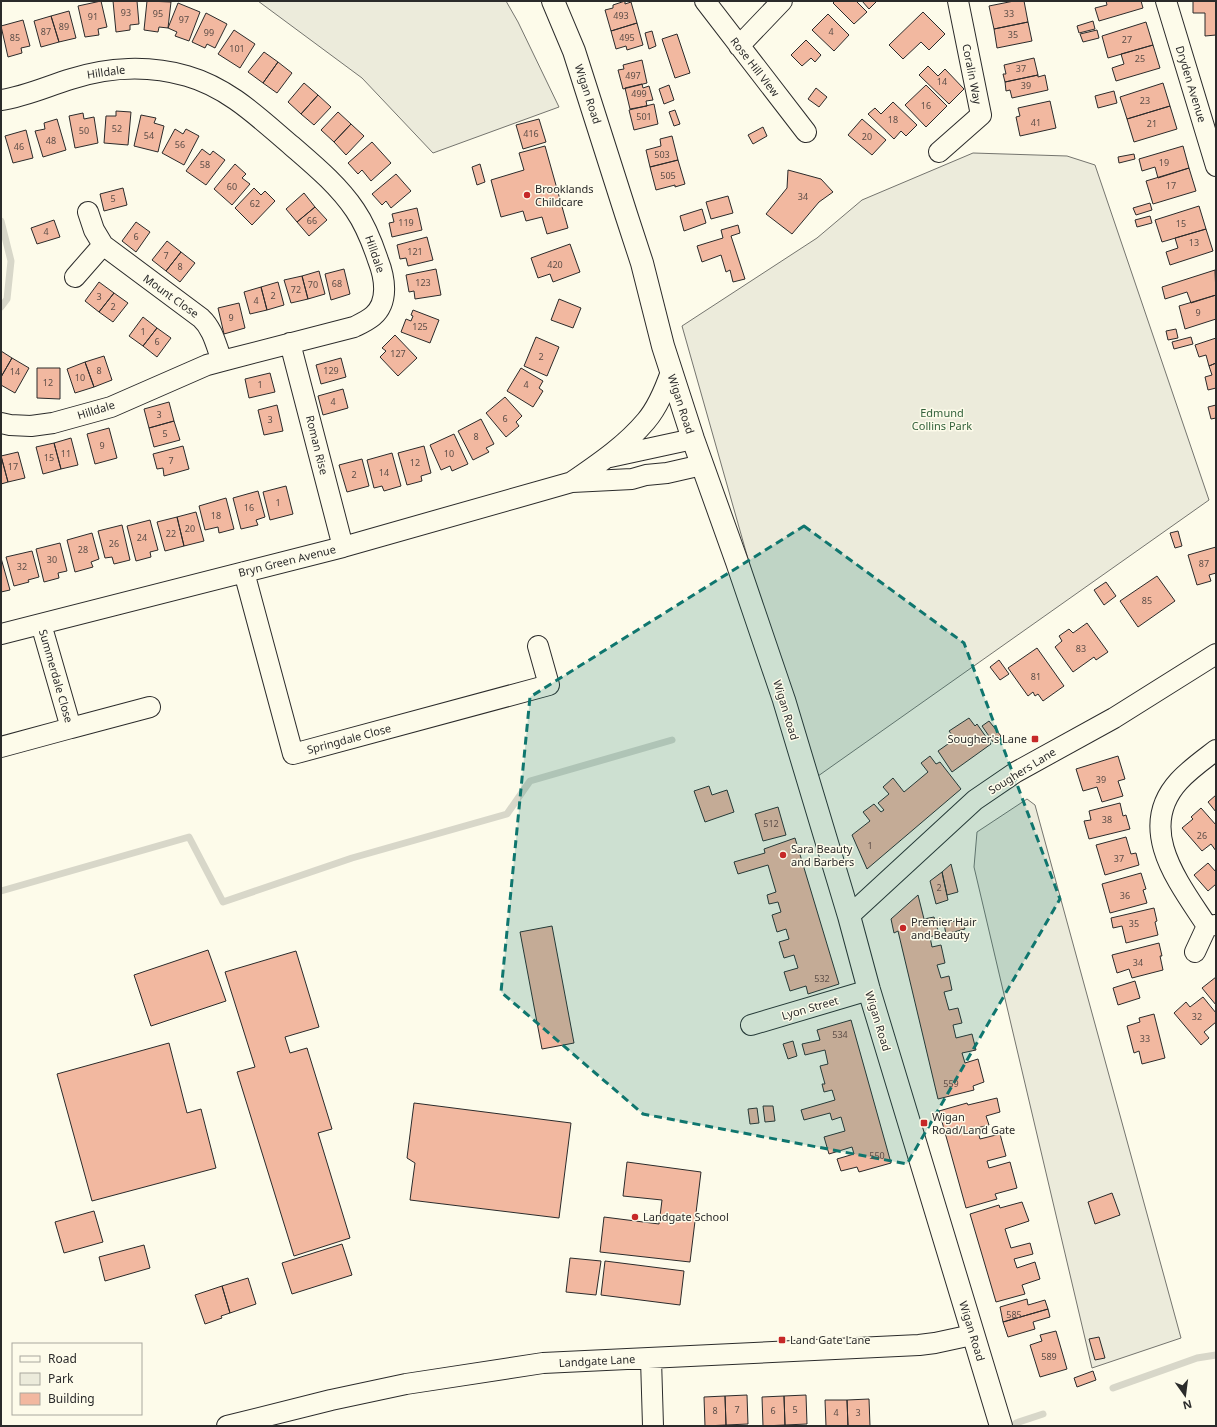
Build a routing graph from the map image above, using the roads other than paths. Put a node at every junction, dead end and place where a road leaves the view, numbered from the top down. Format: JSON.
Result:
{"nodes":[{"id":1,"x":554,"y":1,"type":"edge"},
{"id":2,"x":705,"y":1,"type":"edge"},
{"id":3,"x":782,"y":1,"type":"edge"},
{"id":4,"x":958,"y":1,"type":"edge"},
{"id":5,"x":1166,"y":1,"type":"edge"},
{"id":6,"x":739,"y":46,"type":"junction"},
{"id":7,"x":1,"y":100,"type":"edge"},
{"id":8,"x":806,"y":132,"type":"dead end"},
{"id":9,"x":939,"y":152,"type":"dead end"},
{"id":10,"x":1215,"y":156,"type":"edge"},
{"id":11,"x":88,"y":212,"type":"dead end"},
{"id":12,"x":103,"y":245,"type":"junction"},
{"id":13,"x":75,"y":277,"type":"dead end"},
{"id":14,"x":290,"y":343,"type":"junction"},
{"id":15,"x":222,"y":361,"type":"junction"},
{"id":16,"x":671,"y":372,"type":"junction"},
{"id":17,"x":1,"y":423,"type":"edge"},
{"id":18,"x":693,"y":439,"type":"junction"},
{"id":19,"x":606,"y":458,"type":"junction"},
{"id":20,"x":702,"y":465,"type":"junction"},
{"id":21,"x":572,"y":482,"type":"junction"},
{"id":22,"x":343,"y":547,"type":"junction"},
{"id":23,"x":244,"y":572,"type":"junction"},
{"id":24,"x":41,"y":624,"type":"junction"},
{"id":25,"x":1,"y":634,"type":"edge"},
{"id":26,"x":538,"y":646,"type":"dead end"},
{"id":27,"x":1214,"y":660,"type":"edge"},
{"id":28,"x":150,"y":707,"type":"dead end"},
{"id":29,"x":71,"y":728,"type":"junction"},
{"id":30,"x":1,"y":747,"type":"edge"},
{"id":31,"x":1216,"y":750,"type":"edge"},
{"id":32,"x":849,"y":916,"type":"junction"},
{"id":33,"x":1211,"y":925,"type":"edge"},
{"id":34,"x":1195,"y":952,"type":"dead end"},
{"id":35,"x":869,"y":990,"type":"junction"},
{"id":36,"x":751,"y":1025,"type":"dead end"},
{"id":37,"x":972,"y":1335,"type":"junction"},
{"id":38,"x":651,"y":1359,"type":"junction"},
{"id":39,"x":227,"y":1426,"type":"edge"},
{"id":40,"x":653,"y":1426,"type":"edge"},
{"id":41,"x":1001,"y":1426,"type":"edge"}],
"edges":[{"from":1,"to":16,"type":"main road","name":"Wigan Road"},
{"from":2,"to":6,"type":"street","name":"Rose Hill View"},
{"from":3,"to":6,"type":"street"},
{"from":4,"to":9,"type":"street","name":"Coralin Way"},
{"from":5,"to":10,"type":"street","name":"Dryden Avenue"},
{"from":6,"to":8,"type":"street","name":"Rose Hill View"},
{"from":7,"to":14,"type":"street","name":"Hilldale"},
{"from":11,"to":12,"type":"street","name":"Mount Close"},
{"from":12,"to":13,"type":"street"},
{"from":12,"to":15,"type":"street","name":"Mount Close"},
{"from":14,"to":15,"type":"street","name":"Hilldale"},
{"from":14,"to":22,"type":"street","name":"Roman Rise"},
{"from":15,"to":17,"type":"street","name":"Hilldale"},
{"from":16,"to":18,"type":"main road","name":"Wigan Road"},
{"from":16,"to":19,"type":"street","name":"Bryn Green Avenue"},
{"from":18,"to":19,"type":"street","name":"Bryn Green Avenue"},
{"from":18,"to":20,"type":"main road","name":"Wigan Road"},
{"from":19,"to":21,"type":"street","name":"Bryn Green Avenue"},
{"from":20,"to":21,"type":"street","name":"Bryn Green Avenue"},
{"from":20,"to":32,"type":"main road","name":"Wigan Road"},
{"from":21,"to":22,"type":"street","name":"Bryn Green Avenue"},
{"from":22,"to":23,"type":"street","name":"Bryn Green Avenue"},
{"from":23,"to":24,"type":"street","name":"Bryn Green Avenue"},
{"from":23,"to":26,"type":"street","name":"Springdale Close"},
{"from":24,"to":25,"type":"street","name":"Bryn Green Avenue"},
{"from":24,"to":29,"type":"street","name":"Summerdale Close"},
{"from":27,"to":32,"type":"street","name":"Soughers Lane"},
{"from":28,"to":29,"type":"street","name":"Summerdale Close"},
{"from":29,"to":30,"type":"street","name":"Summerdale Close"},
{"from":31,"to":33,"type":"street"},
{"from":32,"to":35,"type":"main road","name":"Wigan Road"},
{"from":33,"to":34,"type":"street"},
{"from":35,"to":36,"type":"street","name":"Lyon Street"},
{"from":35,"to":37,"type":"main road","name":"Wigan Road"},
{"from":37,"to":38,"type":"street","name":"Landgate Lane"},
{"from":37,"to":41,"type":"main road","name":"Wigan Road"},
{"from":38,"to":39,"type":"street","name":"Landgate Lane"},
{"from":38,"to":40,"type":"street"}]}
